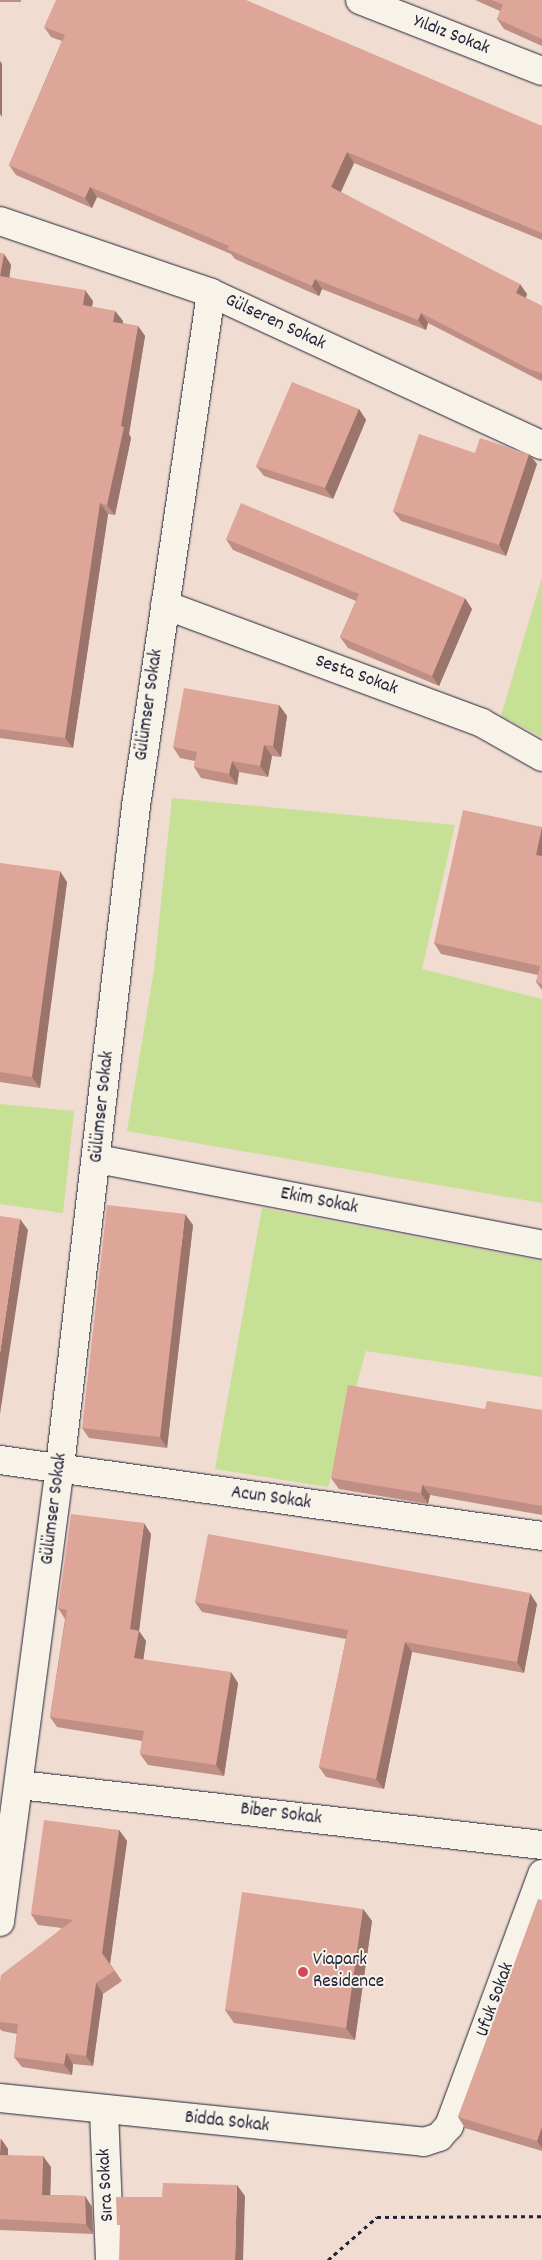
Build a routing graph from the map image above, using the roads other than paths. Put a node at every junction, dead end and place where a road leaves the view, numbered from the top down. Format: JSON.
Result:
{"nodes":[{"id":1,"x":360,"y":0,"type":"edge"},
{"id":2,"x":542,"y":71,"type":"edge"},
{"id":3,"x":0,"y":221,"type":"edge"},
{"id":4,"x":210,"y":293,"type":"junction"},
{"id":5,"x":542,"y":445,"type":"edge"},
{"id":6,"x":165,"y":604,"type":"junction"},
{"id":7,"x":542,"y":757,"type":"edge"},
{"id":8,"x":97,"y":1159,"type":"junction"},
{"id":9,"x":542,"y":1245,"type":"edge"},
{"id":10,"x":0,"y":1460,"type":"edge"},
{"id":11,"x":60,"y":1466,"type":"junction"},
{"id":12,"x":542,"y":1536,"type":"edge"},
{"id":13,"x":20,"y":1785,"type":"junction"},
{"id":14,"x":542,"y":1845,"type":"edge"},
{"id":15,"x":542,"y":1874,"type":"edge"},
{"id":16,"x":0,"y":1922,"type":"edge"},
{"id":17,"x":0,"y":2098,"type":"edge"},
{"id":18,"x":104,"y":2111,"type":"junction"},
{"id":19,"x":449,"y":2126,"type":"joint"},
{"id":20,"x":110,"y":2260,"type":"edge"}],
"edges":[{"from":1,"to":2,"type":"street","name":"Yıldız Sokak"},
{"from":3,"to":4,"type":"street","name":"Gülseren Sokak"},
{"from":4,"to":5,"type":"street","name":"Gülseren Sokak"},
{"from":4,"to":6,"type":"street","name":"Gülümser Sokak"},
{"from":6,"to":7,"type":"street","name":"Sesta Sokak"},
{"from":6,"to":8,"type":"street","name":"Gülümser Sokak"},
{"from":8,"to":9,"type":"street","name":"Ekim Sokak"},
{"from":8,"to":11,"type":"street","name":"Gülümser Sokak"},
{"from":10,"to":11,"type":"street","name":"Acun Sokak"},
{"from":11,"to":12,"type":"street","name":"Acun Sokak"},
{"from":11,"to":13,"type":"street","name":"Gülümser Sokak"},
{"from":13,"to":14,"type":"street","name":"Biber Sokak"},
{"from":13,"to":16,"type":"street","name":"Gülümser Sokak"},
{"from":15,"to":19,"type":"street","name":"Ufuk Sokak"},
{"from":17,"to":18,"type":"street","name":"Bidda Sokak"},
{"from":18,"to":19,"type":"street","name":"Bidda Sokak"},
{"from":18,"to":20,"type":"street","name":"Sıra Sokak"}]}
